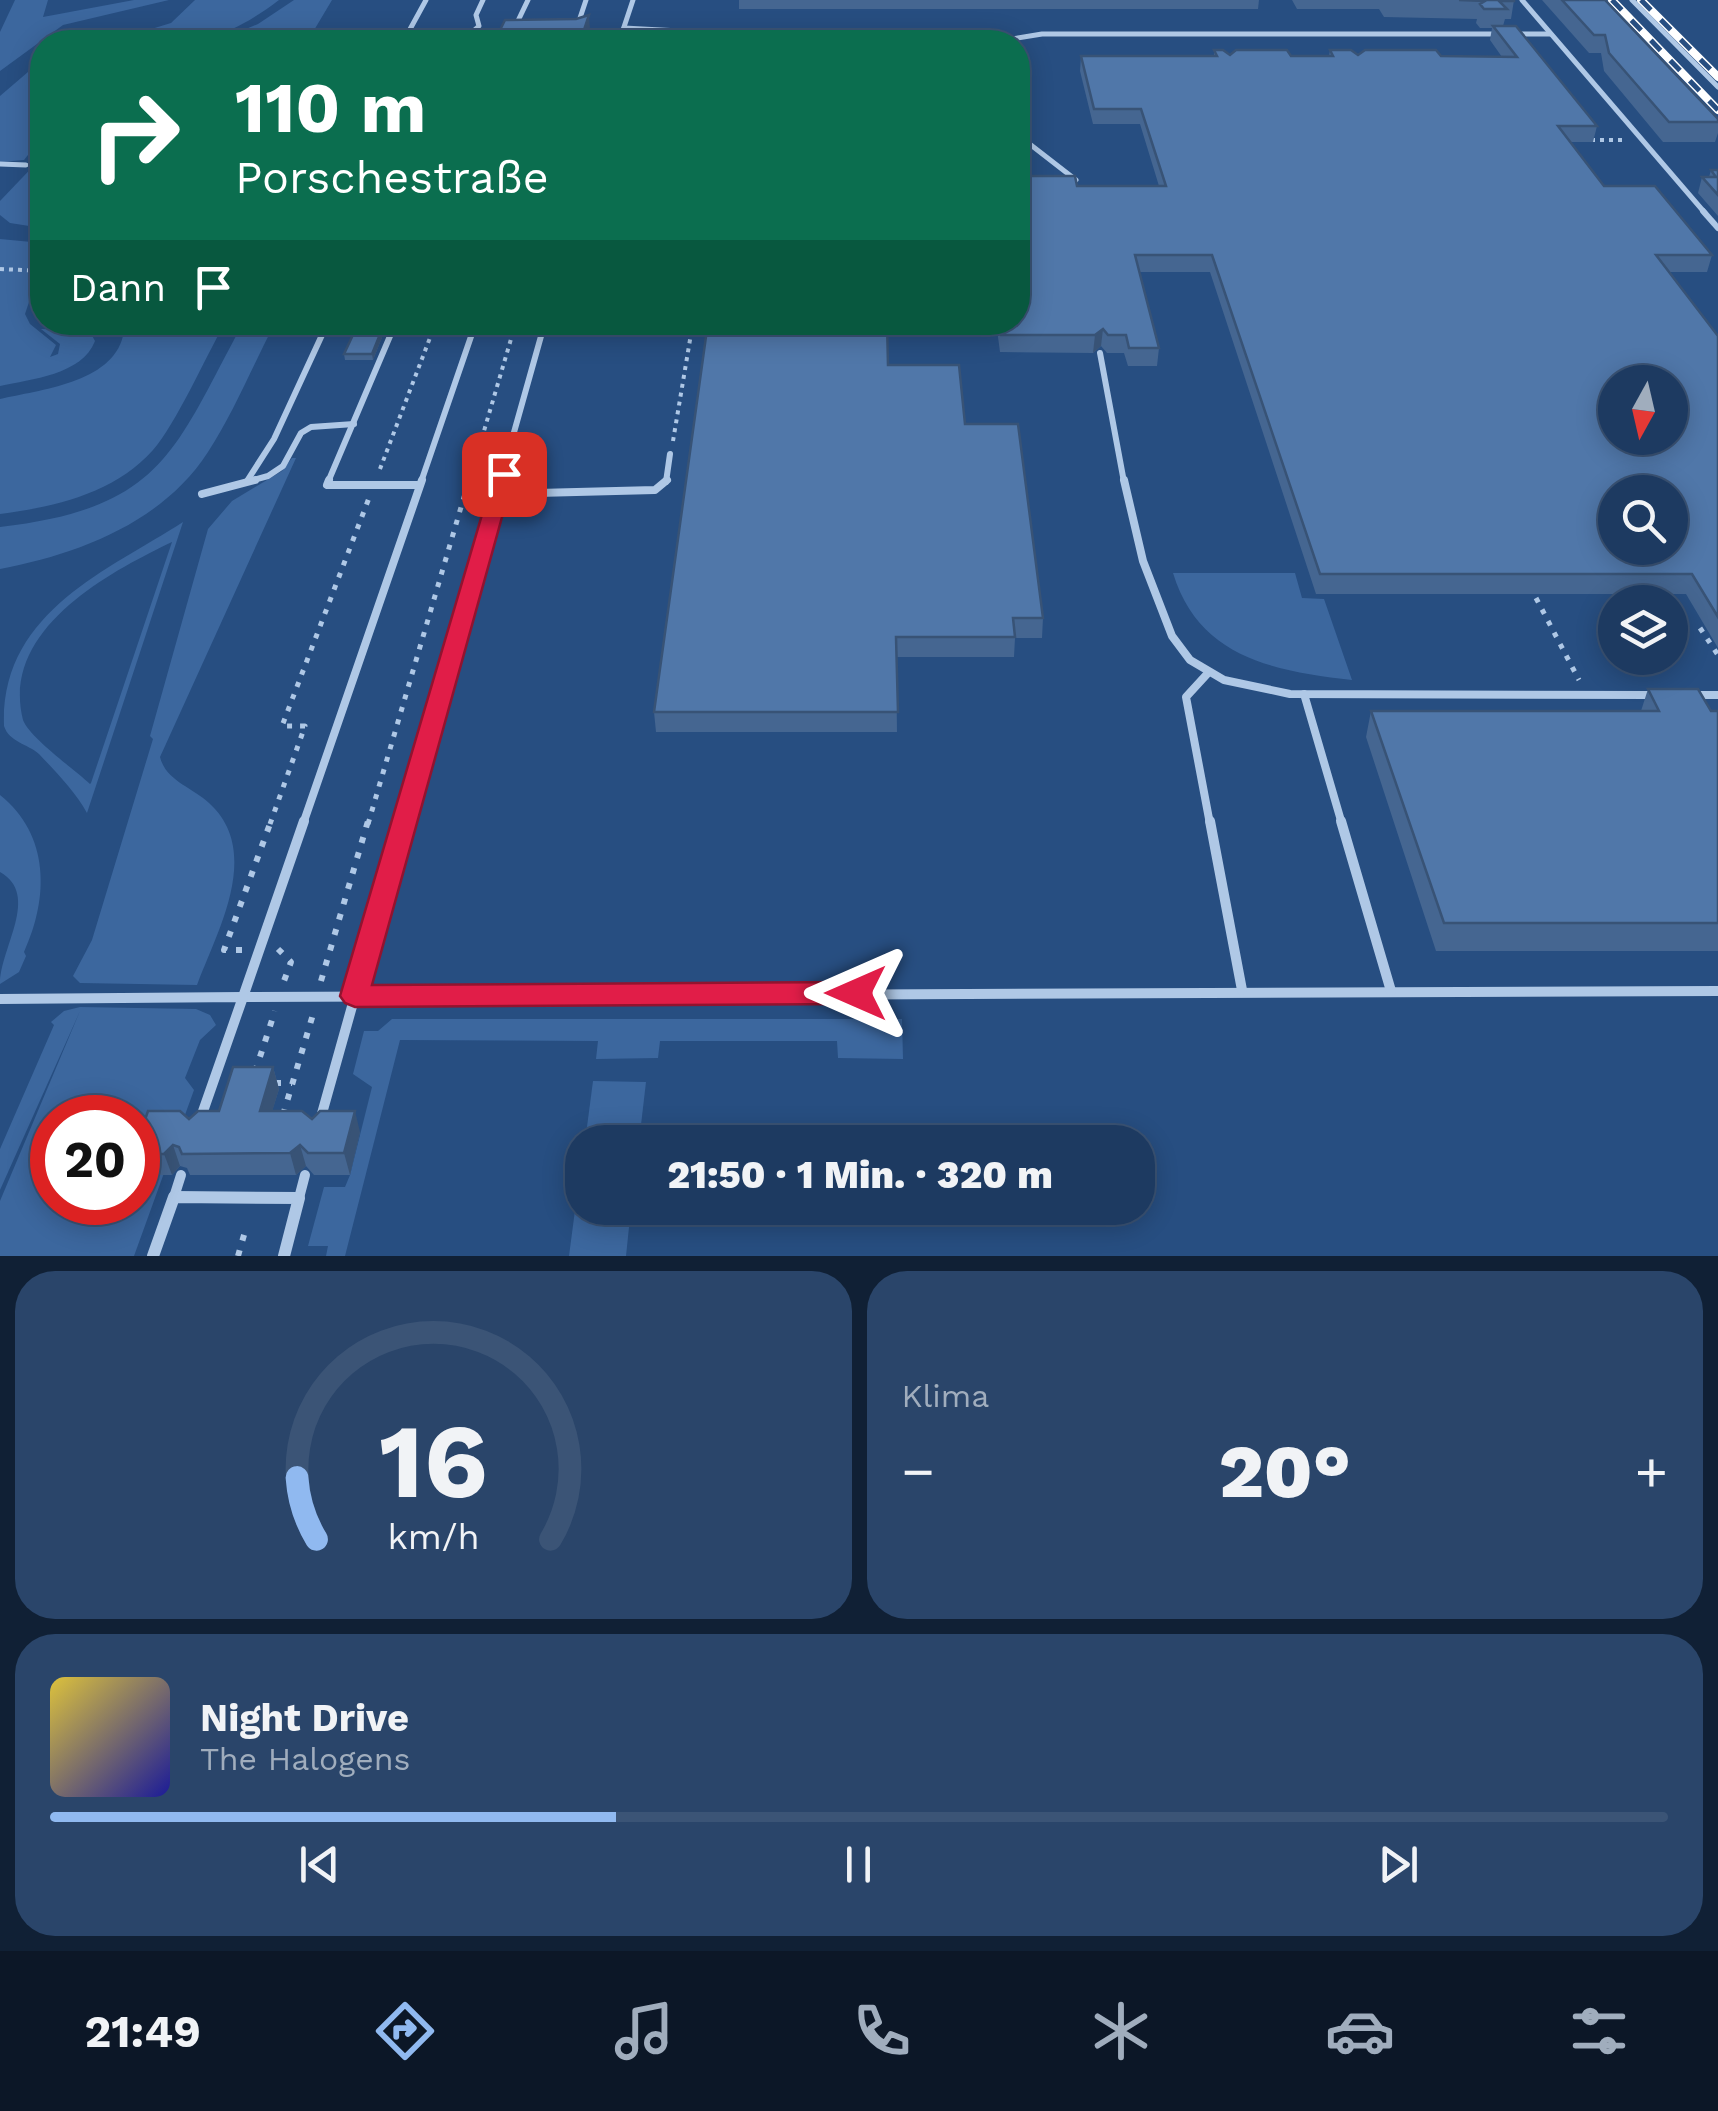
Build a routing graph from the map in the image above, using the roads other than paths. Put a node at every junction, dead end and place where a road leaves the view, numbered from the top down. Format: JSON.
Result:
{"nodes":[{"id":1,"x":426,"y":0,"type":"edge"},
{"id":2,"x":483,"y":0,"type":"edge"},
{"id":3,"x":528,"y":0,"type":"edge"},
{"id":4,"x":586,"y":0,"type":"edge"},
{"id":5,"x":633,"y":0,"type":"edge"},
{"id":6,"x":1522,"y":0,"type":"edge"},
{"id":7,"x":1632,"y":0,"type":"edge"},
{"id":8,"x":516,"y":27,"type":"junction"},
{"id":9,"x":531,"y":27,"type":"edge"},
{"id":10,"x":502,"y":28,"type":"edge"},
{"id":11,"x":577,"y":28,"type":"edge"},
{"id":12,"x":624,"y":28,"type":"joint"},
{"id":13,"x":410,"y":30,"type":"edge"},
{"id":14,"x":474,"y":30,"type":"edge"},
{"id":15,"x":661,"y":30,"type":"edge"},
{"id":16,"x":1216,"y":34,"type":"junction"},
{"id":17,"x":1338,"y":34,"type":"junction"},
{"id":18,"x":1550,"y":34,"type":"junction"},
{"id":19,"x":1030,"y":37,"type":"edge"},
{"id":20,"x":1222,"y":49,"type":"edge"},
{"id":21,"x":1348,"y":49,"type":"edge"},
{"id":22,"x":1718,"y":86,"type":"edge"},
{"id":23,"x":1030,"y":145,"type":"edge"},
{"id":24,"x":0,"y":164,"type":"edge"},
{"id":25,"x":26,"y":165,"type":"dead end"},
{"id":26,"x":1076,"y":180,"type":"edge"},
{"id":27,"x":1718,"y":228,"type":"edge"},
{"id":28,"x":322,"y":335,"type":"edge"},
{"id":29,"x":391,"y":335,"type":"edge"},
{"id":30,"x":471,"y":335,"type":"edge"},
{"id":31,"x":542,"y":335,"type":"edge"},
{"id":32,"x":1100,"y":352,"type":"edge"},
{"id":33,"x":354,"y":424,"type":"junction"},
{"id":34,"x":670,"y":454,"type":"road end"},
{"id":35,"x":247,"y":481,"type":"junction"},
{"id":36,"x":419,"y":486,"type":"junction"},
{"id":37,"x":202,"y":494,"type":"dead end"},
{"id":38,"x":499,"y":494,"type":"junction"},
{"id":39,"x":1208,"y":673,"type":"junction"},
{"id":40,"x":1304,"y":694,"type":"junction"},
{"id":41,"x":1662,"y":695,"type":"edge"},
{"id":42,"x":1680,"y":695,"type":"edge"},
{"id":43,"x":1718,"y":696,"type":"edge"},
{"id":44,"x":1242,"y":990,"type":"junction"},
{"id":45,"x":1391,"y":990,"type":"junction"},
{"id":46,"x":1718,"y":991,"type":"edge"},
{"id":47,"x":243,"y":996,"type":"junction"},
{"id":48,"x":355,"y":996,"type":"junction"},
{"id":49,"x":0,"y":999,"type":"edge"},
{"id":50,"x":196,"y":1132,"type":"edge"},
{"id":51,"x":317,"y":1132,"type":"edge"},
{"id":52,"x":181,"y":1175,"type":"edge"},
{"id":53,"x":305,"y":1175,"type":"dead end"},
{"id":54,"x":174,"y":1196,"type":"junction"},
{"id":55,"x":299,"y":1198,"type":"junction"},
{"id":56,"x":153,"y":1256,"type":"edge"},
{"id":57,"x":284,"y":1256,"type":"edge"}],
"edges":[{"from":1,"to":13,"type":"lane"},
{"from":2,"to":14,"type":"lane"},
{"from":3,"to":8,"type":"lane"},
{"from":4,"to":11,"type":"lane"},
{"from":5,"to":12,"type":"lane"},
{"from":6,"to":18,"type":"lane"},
{"from":7,"to":22,"type":"lane"},
{"from":8,"to":9,"type":"lane"},
{"from":8,"to":10,"type":"lane"},
{"from":12,"to":15,"type":"lane"},
{"from":16,"to":17,"type":"lane"},
{"from":16,"to":19,"type":"lane"},
{"from":16,"to":20,"type":"lane"},
{"from":17,"to":18,"type":"lane"},
{"from":17,"to":21,"type":"lane"},
{"from":18,"to":27,"type":"lane"},
{"from":23,"to":26,"type":"lane"},
{"from":24,"to":25,"type":"lane"},
{"from":28,"to":35,"type":"lane"},
{"from":29,"to":33,"type":"lane"},
{"from":30,"to":36,"type":"lane"},
{"from":31,"to":38,"type":"lane"},
{"from":32,"to":39,"type":"lane"},
{"from":33,"to":35,"type":"lane"},
{"from":33,"to":36,"type":"lane"},
{"from":34,"to":38,"type":"lane"},
{"from":35,"to":37,"type":"lane"},
{"from":36,"to":47,"type":"lane"},
{"from":38,"to":48,"type":"lane"},
{"from":39,"to":40,"type":"lane"},
{"from":39,"to":44,"type":"lane"},
{"from":40,"to":41,"type":"lane"},
{"from":40,"to":45,"type":"lane"},
{"from":42,"to":43,"type":"lane"},
{"from":44,"to":45,"type":"lane"},
{"from":44,"to":48,"type":"lane"},
{"from":45,"to":46,"type":"lane"},
{"from":47,"to":48,"type":"lane"},
{"from":47,"to":49,"type":"lane"},
{"from":47,"to":50,"type":"lane"},
{"from":48,"to":51,"type":"lane"},
{"from":52,"to":54,"type":"lane"},
{"from":53,"to":55,"type":"lane"},
{"from":54,"to":55,"type":"street"},
{"from":54,"to":56,"type":"street"},
{"from":55,"to":57,"type":"street"}]}
